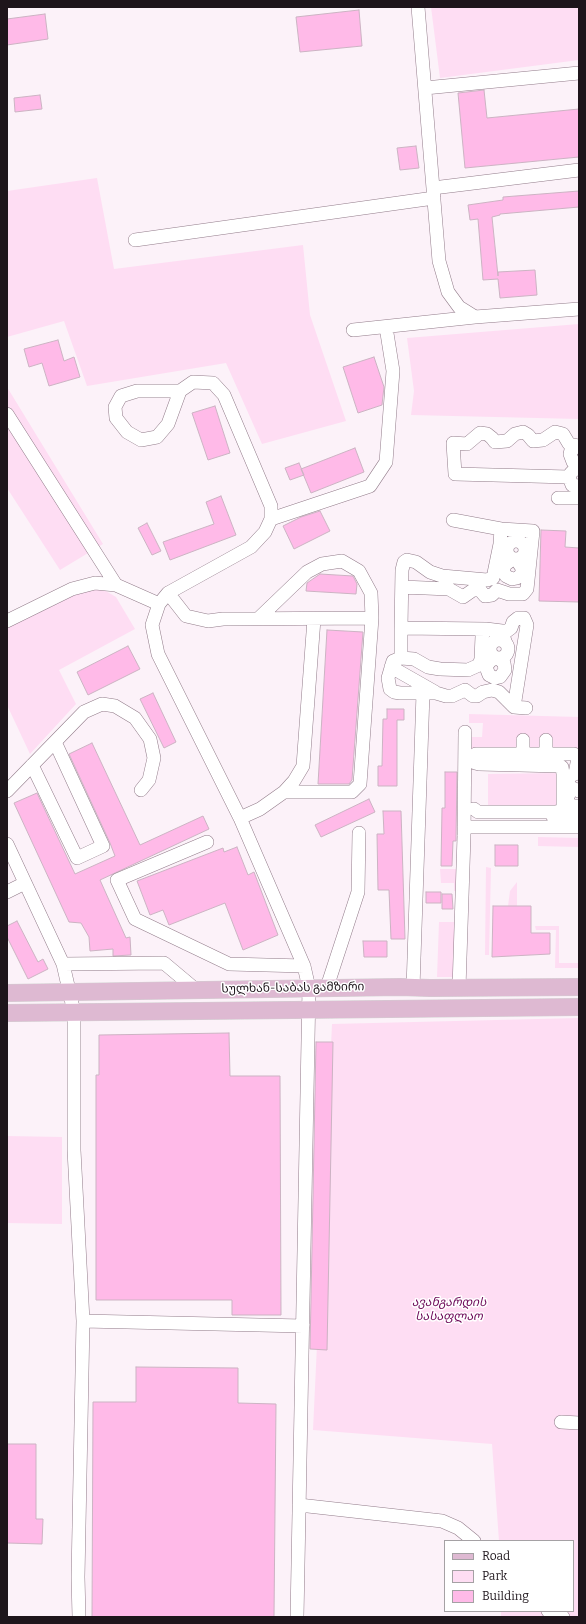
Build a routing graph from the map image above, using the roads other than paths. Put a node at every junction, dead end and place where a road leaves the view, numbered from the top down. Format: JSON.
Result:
{"nodes":[{"id":1,"x":418,"y":7,"type":"edge"},
{"id":2,"x":579,"y":73,"type":"edge"},
{"id":3,"x":424,"y":88,"type":"junction"},
{"id":4,"x":579,"y":170,"type":"edge"},
{"id":5,"x":433,"y":193,"type":"junction"},
{"id":6,"x":135,"y":240,"type":"dead end"},
{"id":7,"x":579,"y":309,"type":"edge"},
{"id":8,"x":475,"y":317,"type":"junction"},
{"id":9,"x":386,"y":327,"type":"junction"},
{"id":10,"x":353,"y":330,"type":"dead end"},
{"id":11,"x":180,"y":391,"type":"junction"},
{"id":12,"x":7,"y":414,"type":"edge"},
{"id":13,"x":579,"y":463,"type":"edge"},
{"id":14,"x":574,"y":473,"type":"edge"},
{"id":15,"x":579,"y":486,"type":"edge"},
{"id":16,"x":558,"y":498,"type":"dead end"},
{"id":17,"x":579,"y":498,"type":"edge"},
{"id":18,"x":271,"y":518,"type":"junction"},
{"id":19,"x":453,"y":520,"type":"dead end"},
{"id":20,"x":501,"y":529,"type":"junction"},
{"id":21,"x":516,"y":535,"type":"junction"},
{"id":22,"x":514,"y":560,"type":"dead end"},
{"id":23,"x":493,"y":578,"type":"junction"},
{"id":24,"x":116,"y":585,"type":"junction"},
{"id":25,"x":402,"y":587,"type":"junction"},
{"id":26,"x":503,"y":591,"type":"junction"},
{"id":27,"x":168,"y":594,"type":"junction"},
{"id":28,"x":159,"y":604,"type":"junction"},
{"id":29,"x":372,"y":618,"type":"junction"},
{"id":30,"x":258,"y":619,"type":"junction"},
{"id":31,"x":314,"y":619,"type":"junction"},
{"id":32,"x":7,"y":621,"type":"edge"},
{"id":33,"x":401,"y":628,"type":"junction"},
{"id":34,"x":486,"y":629,"type":"junction"},
{"id":35,"x":504,"y":636,"type":"junction"},
{"id":36,"x":401,"y":658,"type":"junction"},
{"id":37,"x":497,"y":658,"type":"dead end"},
{"id":38,"x":391,"y":667,"type":"junction"},
{"id":39,"x":430,"y":693,"type":"junction"},
{"id":40,"x":465,"y":732,"type":"dead end"},
{"id":41,"x":523,"y":740,"type":"dead end"},
{"id":42,"x":546,"y":740,"type":"dead end"},
{"id":43,"x":55,"y":742,"type":"junction"},
{"id":44,"x":523,"y":753,"type":"junction"},
{"id":45,"x":546,"y":754,"type":"junction"},
{"id":46,"x":579,"y":759,"type":"edge"},
{"id":47,"x":474,"y":760,"type":"junction"},
{"id":48,"x":32,"y":765,"type":"junction"},
{"id":49,"x":579,"y":774,"type":"edge"},
{"id":50,"x":464,"y":784,"type":"junction"},
{"id":51,"x":141,"y":790,"type":"dead end"},
{"id":52,"x":578,"y":790,"type":"edge"},
{"id":53,"x":7,"y":791,"type":"edge"},
{"id":54,"x":284,"y":792,"type":"junction"},
{"id":55,"x":464,"y":799,"type":"junction"},
{"id":56,"x":579,"y":806,"type":"edge"},
{"id":57,"x":563,"y":812,"type":"junction"},
{"id":58,"x":579,"y":816,"type":"edge"},
{"id":59,"x":240,"y":818,"type":"junction"},
{"id":60,"x":579,"y":827,"type":"edge"},
{"id":61,"x":464,"y":830,"type":"junction"},
{"id":62,"x":516,"y":830,"type":"junction"},
{"id":63,"x":359,"y":833,"type":"dead end"},
{"id":64,"x":579,"y":833,"type":"edge"},
{"id":65,"x":207,"y":842,"type":"dead end"},
{"id":66,"x":7,"y":844,"type":"edge"},
{"id":67,"x":25,"y":883,"type":"junction"},
{"id":68,"x":7,"y":892,"type":"edge"},
{"id":69,"x":63,"y":964,"type":"junction"},
{"id":70,"x":304,"y":966,"type":"junction"},
{"id":71,"x":579,"y":987,"type":"edge"},
{"id":72,"x":309,"y":988,"type":"junction"},
{"id":73,"x":327,"y":988,"type":"junction"},
{"id":74,"x":413,"y":988,"type":"junction"},
{"id":75,"x":459,"y":988,"type":"junction"},
{"id":76,"x":195,"y":989,"type":"junction"},
{"id":77,"x":7,"y":993,"type":"edge"},
{"id":78,"x":71,"y":993,"type":"junction"},
{"id":79,"x":579,"y":1007,"type":"edge"},
{"id":80,"x":308,"y":1010,"type":"junction"},
{"id":81,"x":7,"y":1012,"type":"edge"},
{"id":82,"x":74,"y":1012,"type":"junction"},
{"id":83,"x":83,"y":1321,"type":"junction"},
{"id":84,"x":303,"y":1326,"type":"junction"},
{"id":85,"x":561,"y":1422,"type":"dead end"},
{"id":86,"x":579,"y":1423,"type":"edge"},
{"id":87,"x":299,"y":1505,"type":"junction"},
{"id":88,"x":473,"y":1540,"type":"edge"},
{"id":89,"x":550,"y":1612,"type":"edge"},
{"id":90,"x":79,"y":1617,"type":"edge"},
{"id":91,"x":297,"y":1617,"type":"edge"},
{"id":92,"x":563,"y":1617,"type":"edge"}],
"edges":[{"from":1,"to":3,"type":"street"},
{"from":2,"to":3,"type":"street"},
{"from":3,"to":5,"type":"street"},
{"from":4,"to":5,"type":"street"},
{"from":5,"to":6,"type":"street"},
{"from":5,"to":8,"type":"street"},
{"from":7,"to":8,"type":"street"},
{"from":8,"to":9,"type":"street"},
{"from":9,"to":10,"type":"street"},
{"from":9,"to":18,"type":"street"},
{"from":11,"to":11,"type":"street"},
{"from":11,"to":18,"type":"street"},
{"from":12,"to":24,"type":"street"},
{"from":13,"to":14,"type":"street"},
{"from":14,"to":15,"type":"street"},
{"from":16,"to":17,"type":"street"},
{"from":18,"to":27,"type":"street"},
{"from":19,"to":20,"type":"street"},
{"from":20,"to":21,"type":"street"},
{"from":20,"to":23,"type":"street"},
{"from":21,"to":22,"type":"street"},
{"from":21,"to":26,"type":"street"},
{"from":23,"to":25,"type":"street"},
{"from":23,"to":26,"type":"street"},
{"from":24,"to":28,"type":"street"},
{"from":24,"to":32,"type":"street"},
{"from":25,"to":26,"type":"street"},
{"from":25,"to":33,"type":"street"},
{"from":27,"to":28,"type":"street"},
{"from":27,"to":30,"type":"street"},
{"from":28,"to":59,"type":"street"},
{"from":29,"to":30,"type":"street"},
{"from":29,"to":31,"type":"street"},
{"from":29,"to":54,"type":"street"},
{"from":30,"to":31,"type":"street"},
{"from":31,"to":54,"type":"street"},
{"from":33,"to":34,"type":"street"},
{"from":33,"to":36,"type":"street"},
{"from":34,"to":35,"type":"street"},
{"from":34,"to":36,"type":"street"},
{"from":35,"to":37,"type":"street"},
{"from":35,"to":39,"type":"street"},
{"from":36,"to":38,"type":"street"},
{"from":38,"to":39,"type":"street"},
{"from":38,"to":39,"type":"street"},
{"from":39,"to":74,"type":"street"},
{"from":40,"to":50,"type":"street"},
{"from":41,"to":44,"type":"street"},
{"from":42,"to":45,"type":"street"},
{"from":43,"to":48,"type":"street"},
{"from":43,"to":48,"type":"street"},
{"from":43,"to":51,"type":"street"},
{"from":44,"to":45,"type":"street"},
{"from":44,"to":47,"type":"street"},
{"from":45,"to":46,"type":"street"},
{"from":46,"to":49,"type":"street"},
{"from":46,"to":52,"type":"street"},
{"from":47,"to":50,"type":"street"},
{"from":47,"to":57,"type":"street"},
{"from":48,"to":53,"type":"street"},
{"from":50,"to":55,"type":"street"},
{"from":52,"to":56,"type":"street"},
{"from":54,"to":59,"type":"street"},
{"from":55,"to":57,"type":"street"},
{"from":55,"to":61,"type":"street"},
{"from":57,"to":58,"type":"street"},
{"from":59,"to":70,"type":"street"},
{"from":60,"to":62,"type":"street"},
{"from":61,"to":62,"type":"street"},
{"from":61,"to":75,"type":"street"},
{"from":62,"to":64,"type":"street"},
{"from":63,"to":73,"type":"street"},
{"from":65,"to":70,"type":"street"},
{"from":66,"to":67,"type":"street"},
{"from":67,"to":68,"type":"street"},
{"from":67,"to":69,"type":"street"},
{"from":69,"to":76,"type":"street"},
{"from":69,"to":78,"type":"street"},
{"from":70,"to":72,"type":"street"},
{"from":71,"to":75,"type":"main road","name":"სულხან-საბას გამზირი"},
{"from":72,"to":73,"type":"main road","name":"სულხან-საბას გამზირი"},
{"from":72,"to":76,"type":"main road","name":"სულხან-საბას გამზირი"},
{"from":72,"to":80,"type":"street"},
{"from":73,"to":74,"type":"main road","name":"სულხან-საბას გამზირი"},
{"from":74,"to":75,"type":"main road","name":"სულხან-საბას გამზირი"},
{"from":76,"to":78,"type":"main road","name":"სულხან-საბას გამზირი"},
{"from":77,"to":78,"type":"main road","name":"სულხან-საბას გამზირი"},
{"from":78,"to":82,"type":"street"},
{"from":79,"to":80,"type":"main road","name":"სულხან-საბას გამზირი"},
{"from":80,"to":82,"type":"main road","name":"სულხან-საბას გამზირი"},
{"from":80,"to":84,"type":"street"},
{"from":81,"to":82,"type":"main road","name":"სულხან-საბას გამზირი"},
{"from":82,"to":83,"type":"street"},
{"from":83,"to":84,"type":"street"},
{"from":83,"to":90,"type":"street"},
{"from":84,"to":87,"type":"street"},
{"from":85,"to":86,"type":"street"},
{"from":87,"to":88,"type":"street"},
{"from":87,"to":91,"type":"street"},
{"from":89,"to":92,"type":"street"}]}
